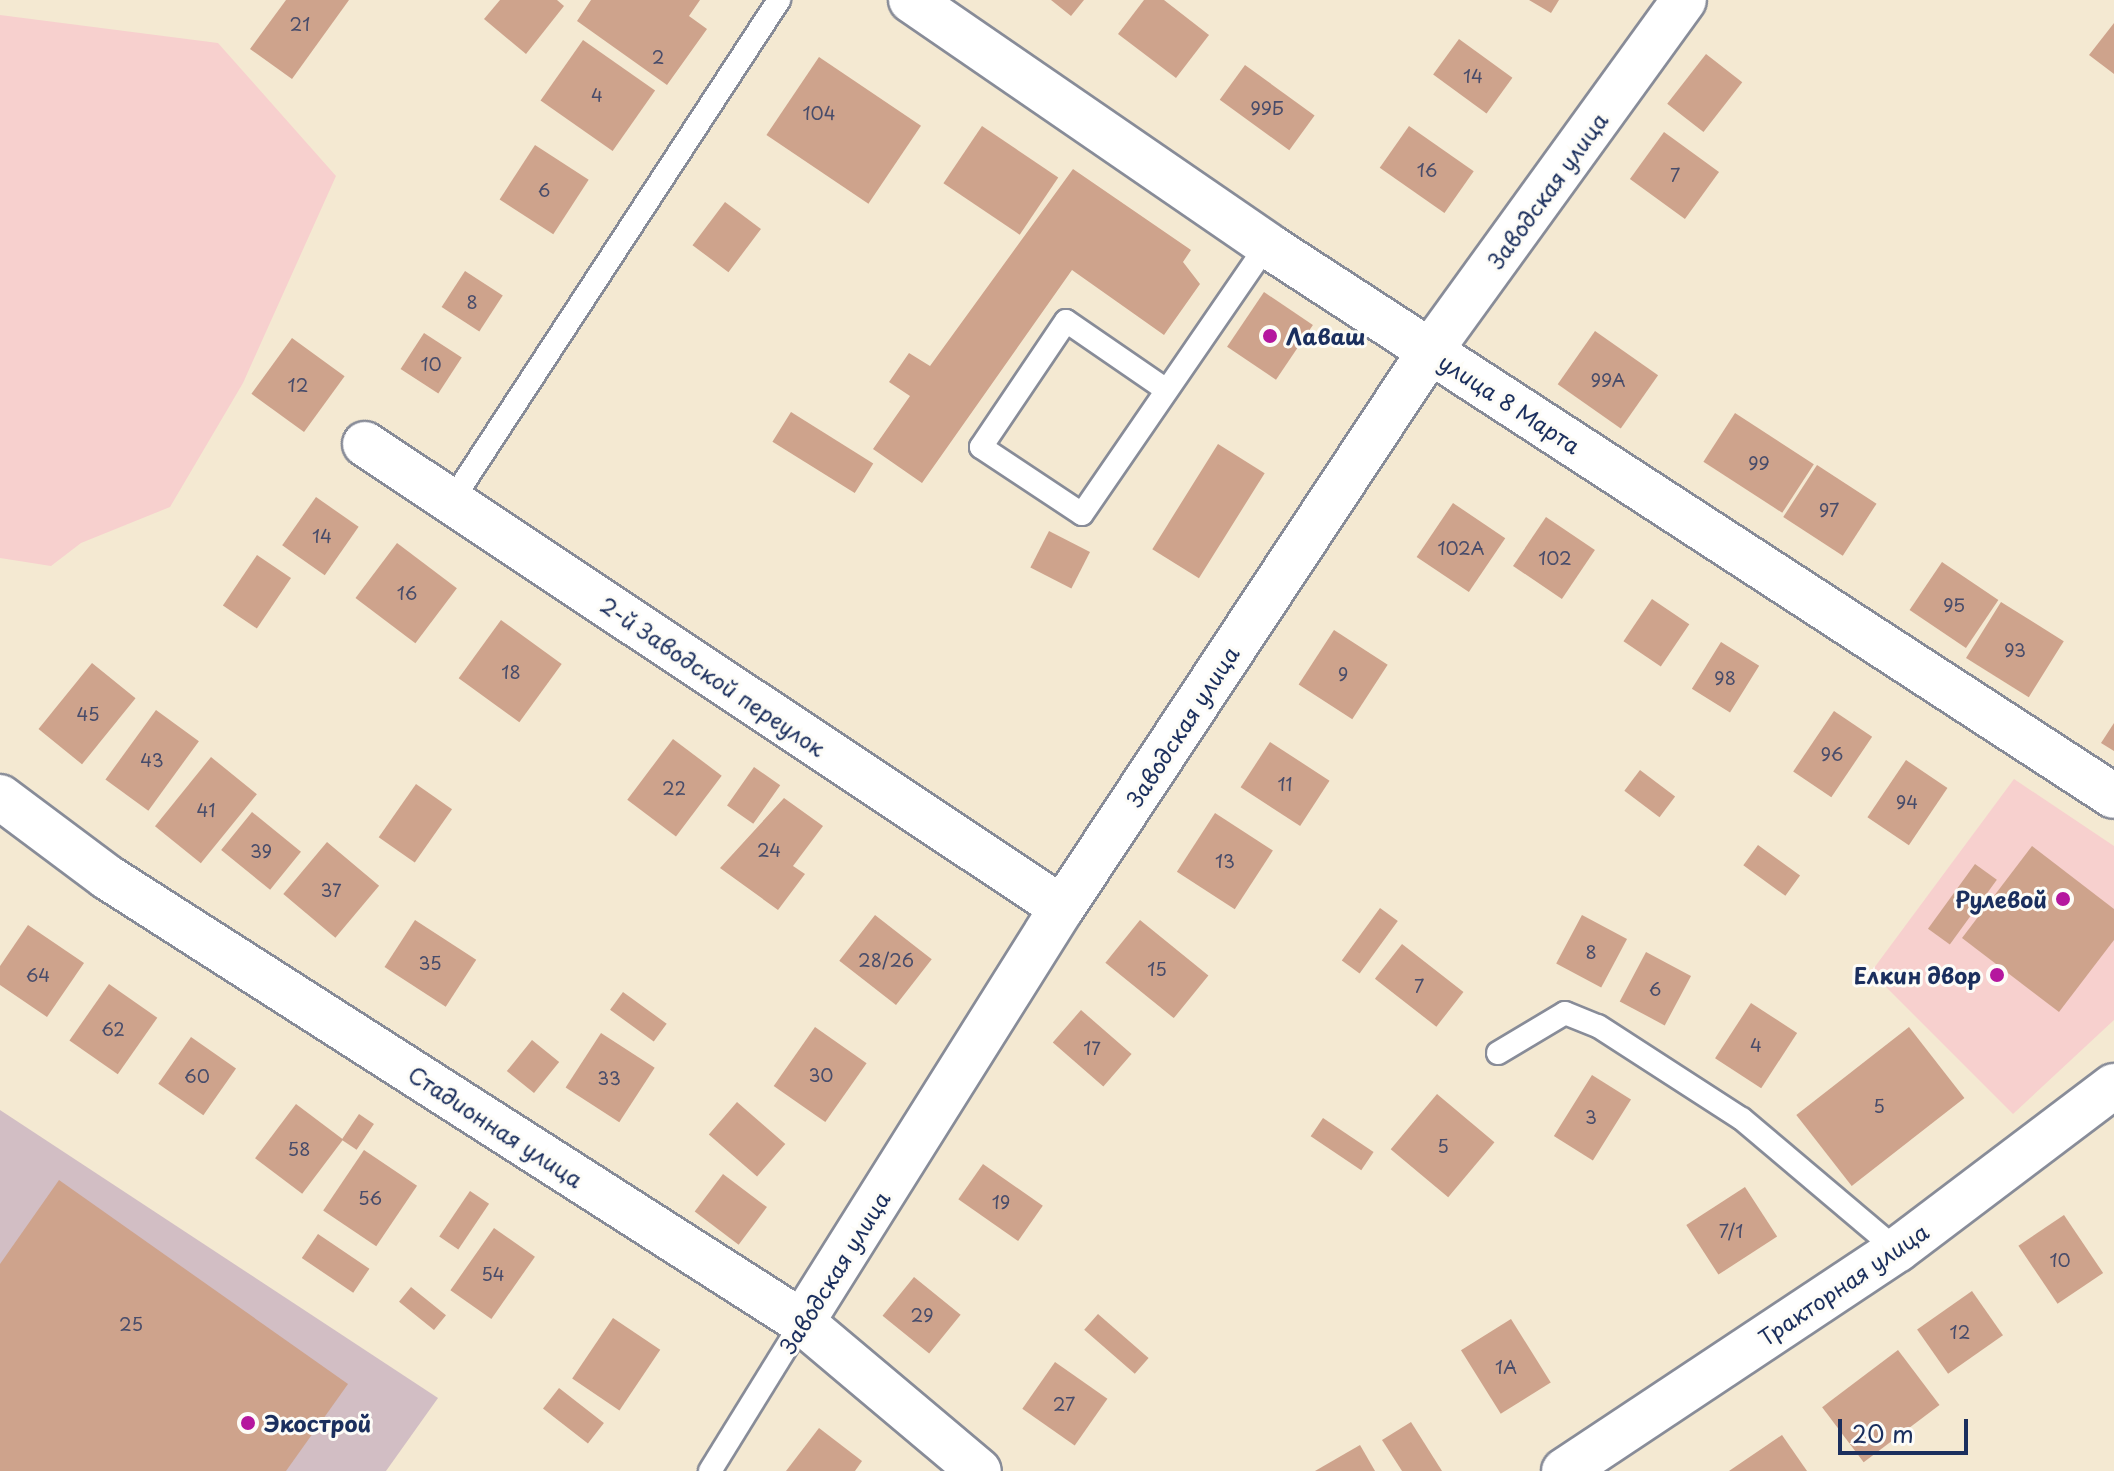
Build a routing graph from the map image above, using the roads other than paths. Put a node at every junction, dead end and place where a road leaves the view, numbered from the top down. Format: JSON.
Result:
{"nodes":[{"id":1,"x":779,"y":0,"type":"edge"},
{"id":2,"x":911,"y":0,"type":"edge"},
{"id":3,"x":1684,"y":0,"type":"edge"},
{"id":4,"x":1267,"y":245,"type":"junction"},
{"id":5,"x":1430,"y":351,"type":"junction"},
{"id":6,"x":1165,"y":389,"type":"junction"},
{"id":7,"x":365,"y":444,"type":"dead end"},
{"id":8,"x":451,"y":502,"type":"junction"},
{"id":9,"x":2114,"y":796,"type":"edge"},
{"id":10,"x":0,"y":797,"type":"edge"},
{"id":11,"x":1062,"y":908,"type":"junction"},
{"id":12,"x":1498,"y":1053,"type":"dead end"},
{"id":13,"x":2114,"y":1086,"type":"edge"},
{"id":14,"x":1897,"y":1250,"type":"junction"},
{"id":15,"x":802,"y":1322,"type":"junction"},
{"id":16,"x":710,"y":1471,"type":"edge"},
{"id":17,"x":979,"y":1471,"type":"edge"},
{"id":18,"x":1564,"y":1471,"type":"edge"}],
"edges":[{"from":1,"to":8,"type":"lane"},
{"from":2,"to":4,"type":"street","name":"улица 8 Марта"},
{"from":3,"to":5,"type":"street","name":"Заводская улица"},
{"from":4,"to":5,"type":"street","name":"улица 8 Марта"},
{"from":4,"to":6,"type":"lane"},
{"from":5,"to":9,"type":"street","name":"улица 8 Марта"},
{"from":5,"to":11,"type":"street","name":"Заводская улица"},
{"from":6,"to":6,"type":"lane"},
{"from":7,"to":8,"type":"street","name":"2-й Заводской переулок"},
{"from":8,"to":11,"type":"street","name":"2-й Заводской переулок"},
{"from":10,"to":15,"type":"street","name":"Стадионная улица"},
{"from":11,"to":15,"type":"street","name":"Заводская улица"},
{"from":12,"to":14,"type":"lane"},
{"from":13,"to":14,"type":"street","name":"Тракторная улица"},
{"from":14,"to":18,"type":"street","name":"Тракторная улица"},
{"from":15,"to":16,"type":"lane","name":"Заводская улица"},
{"from":15,"to":17,"type":"street","name":"Стадионная улица"}]}
